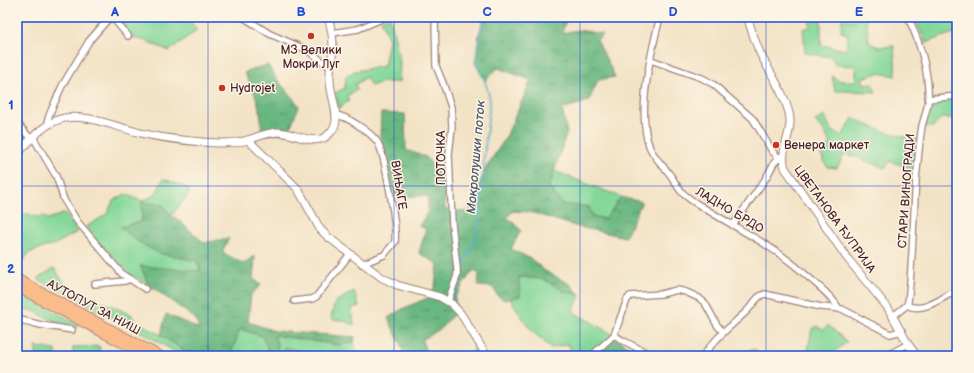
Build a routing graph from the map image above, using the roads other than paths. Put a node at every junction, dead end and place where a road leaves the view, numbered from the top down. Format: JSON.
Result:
{"nodes":[{"id":1,"x":111,"y":17,"type":"edge"},
{"id":2,"x":243,"y":17,"type":"edge"},
{"id":3,"x":328,"y":17,"type":"edge"},
{"id":4,"x":386,"y":17,"type":"edge"},
{"id":5,"x":435,"y":17,"type":"edge"},
{"id":6,"x":660,"y":17,"type":"edge"},
{"id":7,"x":748,"y":17,"type":"edge"},
{"id":8,"x":908,"y":17,"type":"edge"},
{"id":9,"x":332,"y":33,"type":"junction"},
{"id":10,"x":128,"y":36,"type":"dead end"},
{"id":11,"x":650,"y":60,"type":"junction"},
{"id":12,"x":330,"y":67,"type":"junction"},
{"id":13,"x":957,"y":96,"type":"edge"},
{"id":14,"x":928,"y":99,"type":"junction"},
{"id":15,"x":335,"y":115,"type":"junction"},
{"id":16,"x":17,"y":123,"type":"edge"},
{"id":17,"x":49,"y":123,"type":"junction"},
{"id":18,"x":32,"y":138,"type":"junction"},
{"id":19,"x":248,"y":140,"type":"junction"},
{"id":20,"x":17,"y":155,"type":"edge"},
{"id":21,"x":783,"y":158,"type":"junction"},
{"id":22,"x":733,"y":225,"type":"junction"},
{"id":23,"x":350,"y":254,"type":"junction"},
{"id":24,"x":362,"y":264,"type":"junction"},
{"id":25,"x":17,"y":279,"type":"edge"},
{"id":26,"x":130,"y":280,"type":"junction"},
{"id":27,"x":95,"y":284,"type":"dead end"},
{"id":28,"x":17,"y":287,"type":"edge"},
{"id":29,"x":146,"y":289,"type":"dead end"},
{"id":30,"x":957,"y":290,"type":"edge"},
{"id":31,"x":294,"y":301,"type":"dead end"},
{"id":32,"x":448,"y":301,"type":"junction"},
{"id":33,"x":907,"y":305,"type":"junction"},
{"id":34,"x":840,"y":309,"type":"junction"},
{"id":35,"x":894,"y":316,"type":"junction"},
{"id":36,"x":17,"y":319,"type":"edge"},
{"id":37,"x":72,"y":330,"type":"dead end"},
{"id":38,"x":902,"y":331,"type":"junction"},
{"id":39,"x":723,"y":332,"type":"junction"},
{"id":40,"x":614,"y":335,"type":"junction"},
{"id":41,"x":908,"y":344,"type":"junction"},
{"id":42,"x":147,"y":356,"type":"edge"},
{"id":43,"x":160,"y":356,"type":"edge"},
{"id":44,"x":487,"y":356,"type":"edge"},
{"id":45,"x":590,"y":356,"type":"edge"},
{"id":46,"x":653,"y":356,"type":"edge"},
{"id":47,"x":703,"y":356,"type":"edge"},
{"id":48,"x":886,"y":356,"type":"edge"},
{"id":49,"x":917,"y":356,"type":"edge"}],
"edges":[{"from":1,"to":10,"type":"street"},
{"from":1,"to":17,"type":"street"},
{"from":2,"to":12,"type":"street"},
{"from":3,"to":9,"type":"street"},
{"from":4,"to":9,"type":"street"},
{"from":5,"to":32,"type":"street","name":"ПОТОЧКА"},
{"from":6,"to":11,"type":"street","name":"ЛАДНО БРДО"},
{"from":7,"to":21,"type":"street","name":"ЦВЕТАНОВА ЋУПРИЈА"},
{"from":8,"to":14,"type":"street","name":"СТАРИ ВИНОГРАДИ"},
{"from":9,"to":12,"type":"street"},
{"from":11,"to":21,"type":"street"},
{"from":11,"to":22,"type":"street","name":"ЛАДНО БРДО"},
{"from":12,"to":15,"type":"street"},
{"from":13,"to":14,"type":"street"},
{"from":14,"to":33,"type":"street","name":"СТАРИ ВИНОГРАДИ"},
{"from":15,"to":19,"type":"street"},
{"from":15,"to":24,"type":"street","name":"ВИЊАГЕ"},
{"from":16,"to":18,"type":"street"},
{"from":17,"to":18,"type":"street"},
{"from":17,"to":19,"type":"street"},
{"from":18,"to":20,"type":"street"},
{"from":18,"to":26,"type":"street"},
{"from":19,"to":23,"type":"street"},
{"from":21,"to":22,"type":"street"},
{"from":21,"to":35,"type":"street","name":"ЦВЕТАНОВА ЋУПРИЈА"},
{"from":22,"to":34,"type":"street","name":"ЛАДНО БРДО"},
{"from":23,"to":24,"type":"street"},
{"from":23,"to":31,"type":"street"},
{"from":24,"to":32,"type":"street"},
{"from":25,"to":43,"type":"highway","name":"АУТОПУТ ЗА НИШ"},
{"from":26,"to":27,"type":"street"},
{"from":26,"to":29,"type":"street"},
{"from":28,"to":42,"type":"highway","name":"АУТОПУТ ЗА НИШ"},
{"from":30,"to":33,"type":"street"},
{"from":32,"to":44,"type":"street"},
{"from":33,"to":35,"type":"street"},
{"from":34,"to":38,"type":"street","name":"ЛАДНО БРДО"},
{"from":34,"to":39,"type":"street"},
{"from":35,"to":38,"type":"street","name":"ЦВЕТАНОВА ЋУПРИЈА"},
{"from":36,"to":37,"type":"street"},
{"from":38,"to":41,"type":"street","name":"ЦВЕТАНОВА ЋУПРИЈА"},
{"from":39,"to":40,"type":"street"},
{"from":39,"to":47,"type":"street"},
{"from":40,"to":45,"type":"street"},
{"from":40,"to":46,"type":"street"},
{"from":41,"to":48,"type":"street"},
{"from":41,"to":49,"type":"street","name":"ЦВЕТАНОВА ЋУПРИЈА"}]}
